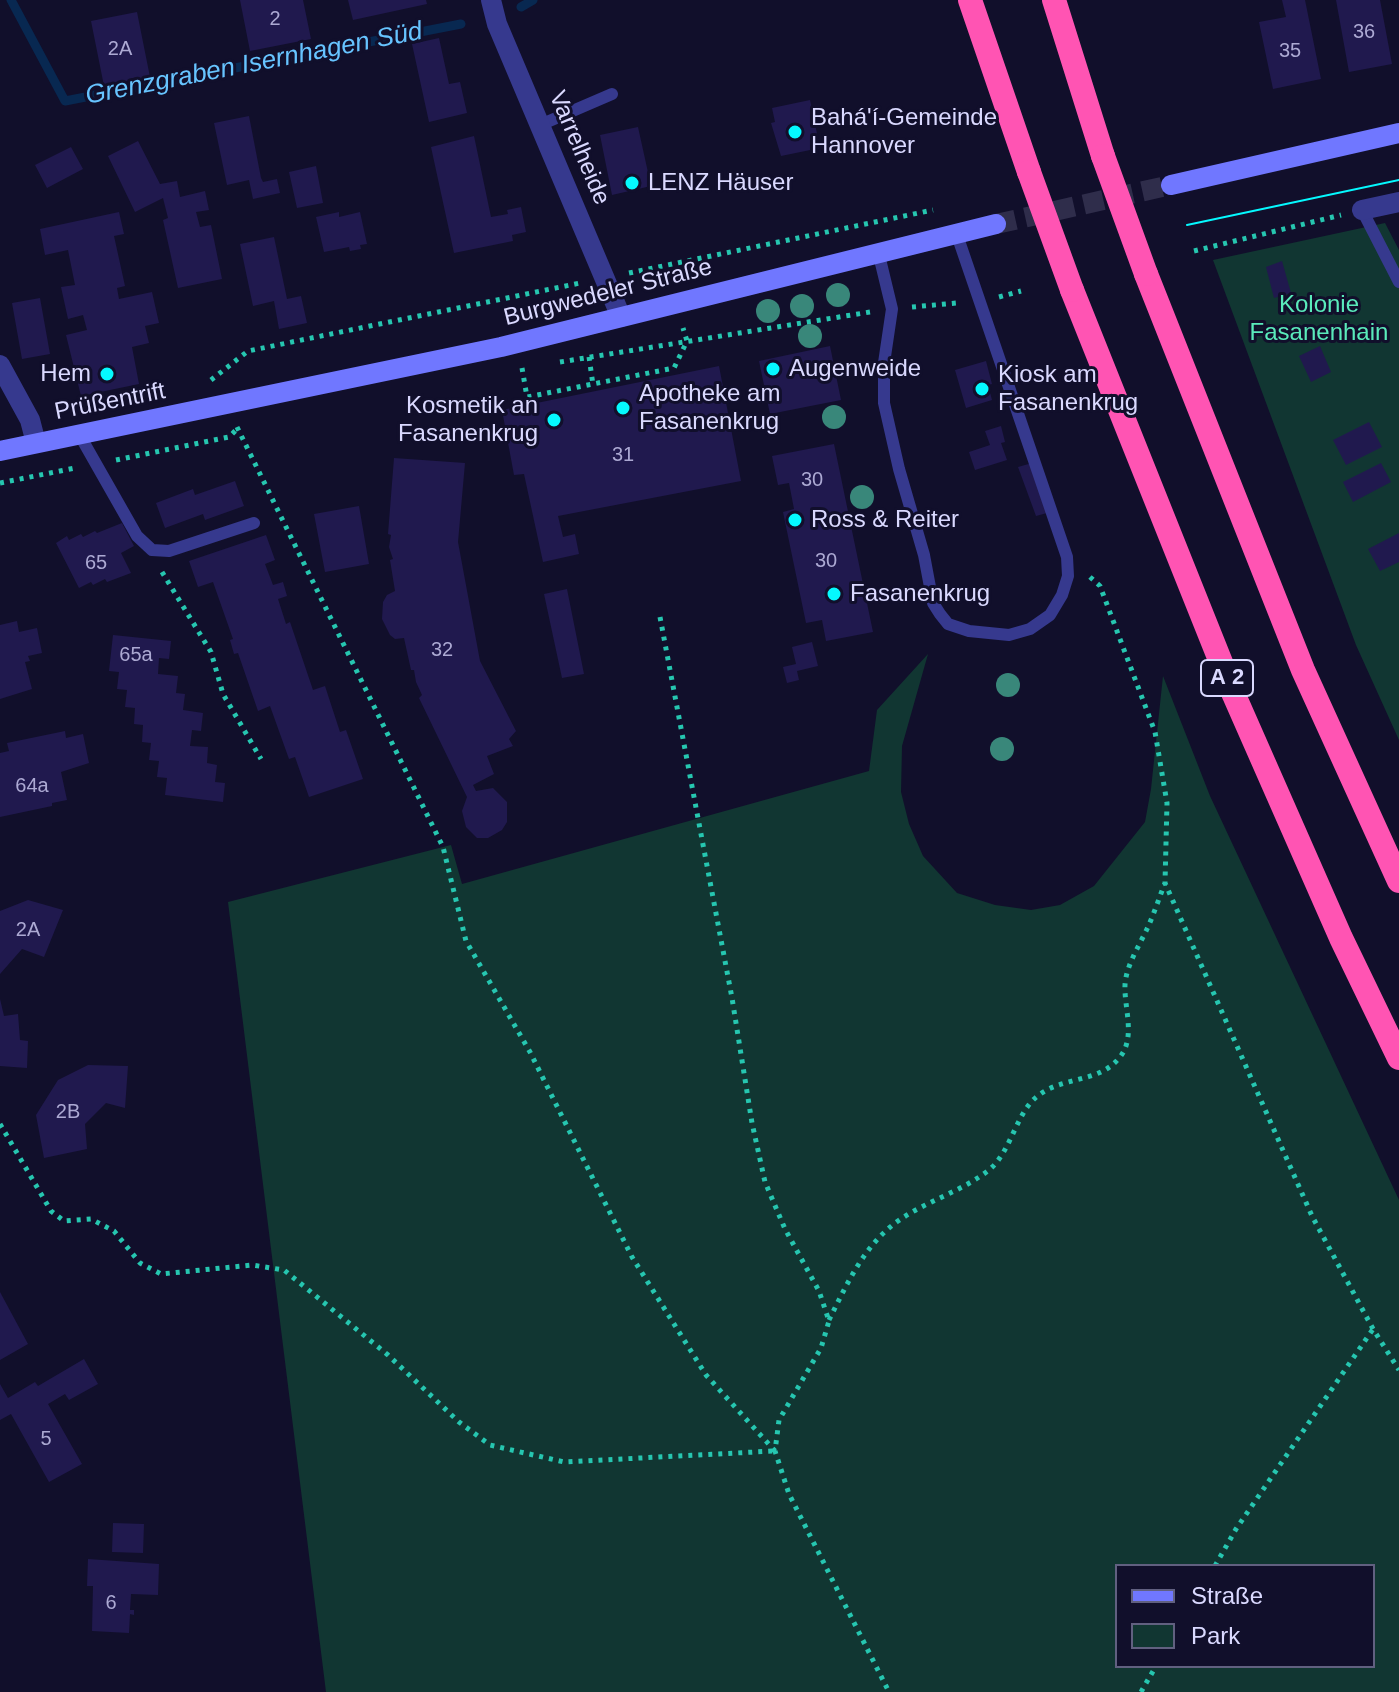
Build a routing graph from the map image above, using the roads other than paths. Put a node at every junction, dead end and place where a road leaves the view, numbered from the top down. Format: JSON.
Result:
{"nodes":[{"id":1,"x":491,"y":0,"type":"edge"},
{"id":2,"x":970,"y":0,"type":"edge"},
{"id":3,"x":1054,"y":0,"type":"edge"},
{"id":4,"x":612,"y":94,"type":"dead end"},
{"id":5,"x":540,"y":125,"type":"junction"},
{"id":6,"x":1399,"y":133,"type":"edge"},
{"id":7,"x":1171,"y":185,"type":"tunnel mouth"},
{"id":8,"x":1399,"y":202,"type":"edge"},
{"id":9,"x":1362,"y":210,"type":"joint"},
{"id":10,"x":996,"y":224,"type":"tunnel mouth"},
{"id":11,"x":956,"y":232,"type":"junction"},
{"id":12,"x":878,"y":251,"type":"junction"},
{"id":13,"x":1399,"y":282,"type":"edge"},
{"id":14,"x":621,"y":317,"type":"junction"},
{"id":15,"x":0,"y":365,"type":"edge"},
{"id":16,"x":230,"y":404,"type":"joint"},
{"id":17,"x":79,"y":434,"type":"junction"},
{"id":18,"x":36,"y":443,"type":"junction"},
{"id":19,"x":0,"y":451,"type":"edge"},
{"id":20,"x":254,"y":523,"type":"dead end"},
{"id":21,"x":1399,"y":881,"type":"edge"},
{"id":22,"x":1399,"y":1058,"type":"edge"}],
"edges":[{"from":1,"to":5,"type":"street","name":"Varrelheide"},
{"from":2,"to":22,"type":"highway","number":"A 2","bridge":true},
{"from":3,"to":21,"type":"highway","bridge":true},
{"from":4,"to":5,"type":"lane"},
{"from":5,"to":14,"type":"street","name":"Varrelheide"},
{"from":6,"to":7,"type":"main road"},
{"from":8,"to":9,"type":"street"},
{"from":9,"to":13,"type":"lane"},
{"from":10,"to":11,"type":"main road","name":"Burgwedeler Straße"},
{"from":11,"to":12,"type":"main road","name":"Burgwedeler Straße"},
{"from":11,"to":12,"type":"lane"},
{"from":12,"to":14,"type":"main road","name":"Burgwedeler Straße"},
{"from":14,"to":16,"type":"main road","name":"Burgwedeler Straße"},
{"from":15,"to":18,"type":"street"},
{"from":16,"to":17,"type":"main road","name":"Prüßentrift"},
{"from":17,"to":18,"type":"main road","name":"Prüßentrift"},
{"from":17,"to":20,"type":"lane"},
{"from":18,"to":19,"type":"main road","name":"Prüßentrift"}]}
